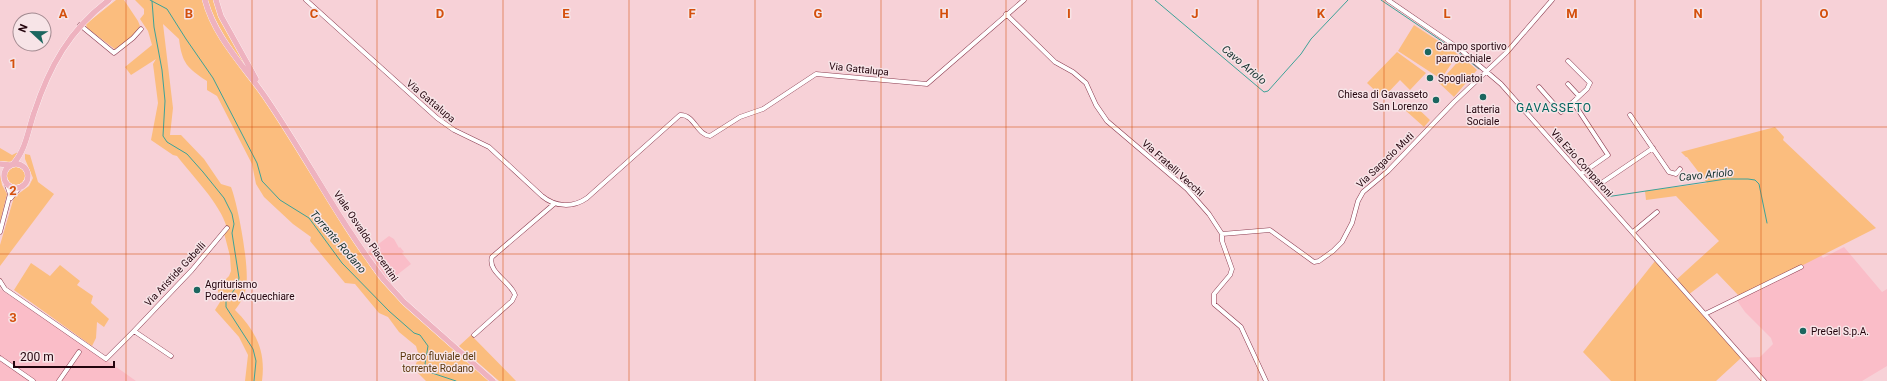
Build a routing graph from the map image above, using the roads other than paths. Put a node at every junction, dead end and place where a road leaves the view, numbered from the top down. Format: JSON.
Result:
{"nodes":[{"id":1,"x":109,"y":0,"type":"edge"},
{"id":2,"x":206,"y":0,"type":"edge"},
{"id":3,"x":216,"y":0,"type":"edge"},
{"id":4,"x":306,"y":0,"type":"edge"},
{"id":5,"x":1024,"y":0,"type":"edge"},
{"id":6,"x":1388,"y":0,"type":"edge"},
{"id":7,"x":1552,"y":0,"type":"edge"},
{"id":8,"x":1006,"y":14,"type":"junction"},
{"id":9,"x":80,"y":25,"type":"junction"},
{"id":10,"x":141,"y":29,"type":"dead end"},
{"id":11,"x":1568,"y":61,"type":"dead end"},
{"id":12,"x":1486,"y":71,"type":"junction"},
{"id":13,"x":1568,"y":84,"type":"dead end"},
{"id":14,"x":1539,"y":87,"type":"dead end"},
{"id":15,"x":1580,"y":96,"type":"junction"},
{"id":16,"x":266,"y":98,"type":"junction"},
{"id":17,"x":1573,"y":102,"type":"junction"},
{"id":18,"x":1630,"y":115,"type":"dead end"},
{"id":19,"x":25,"y":145,"type":"junction"},
{"id":20,"x":1653,"y":148,"type":"junction"},
{"id":21,"x":0,"y":164,"type":"edge"},
{"id":22,"x":11,"y":164,"type":"junction"},
{"id":23,"x":25,"y":167,"type":"junction"},
{"id":24,"x":0,"y":169,"type":"edge"},
{"id":25,"x":1680,"y":169,"type":"dead end"},
{"id":26,"x":1587,"y":170,"type":"junction"},
{"id":27,"x":1581,"y":174,"type":"junction"},
{"id":28,"x":4,"y":175,"type":"junction"},
{"id":29,"x":7,"y":185,"type":"junction"},
{"id":30,"x":19,"y":188,"type":"junction"},
{"id":31,"x":8,"y":204,"type":"junction"},
{"id":32,"x":554,"y":204,"type":"junction"},
{"id":33,"x":1657,"y":212,"type":"dead end"},
{"id":34,"x":228,"y":228,"type":"dead end"},
{"id":35,"x":0,"y":232,"type":"edge"},
{"id":36,"x":1633,"y":232,"type":"junction"},
{"id":37,"x":1222,"y":234,"type":"junction"},
{"id":38,"x":1801,"y":267,"type":"dead end"},
{"id":39,"x":0,"y":281,"type":"edge"},
{"id":40,"x":1705,"y":314,"type":"junction"},
{"id":41,"x":134,"y":331,"type":"junction"},
{"id":42,"x":474,"y":335,"type":"dead end"},
{"id":43,"x":79,"y":352,"type":"dead end"},
{"id":44,"x":171,"y":356,"type":"dead end"},
{"id":45,"x":0,"y":358,"type":"edge"},
{"id":46,"x":33,"y":381,"type":"edge"},
{"id":47,"x":59,"y":381,"type":"edge"},
{"id":48,"x":493,"y":381,"type":"edge"},
{"id":49,"x":1266,"y":381,"type":"edge"},
{"id":50,"x":1764,"y":381,"type":"edge"}],
"edges":[{"from":1,"to":9,"type":"main road"},
{"from":2,"to":16,"type":"main road","name":"Viale Osvaldo Piacentini"},
{"from":3,"to":16,"type":"main road","name":"Viale Osvaldo Piacentini"},
{"from":4,"to":32,"type":"street","name":"Via Gattalupa"},
{"from":5,"to":8,"type":"street","name":"Via Gattalupa"},
{"from":6,"to":12,"type":"street","name":"Via Ezio Comparoni"},
{"from":7,"to":12,"type":"street","name":"Via Sagacio Muti"},
{"from":8,"to":32,"type":"street","name":"Via Gattalupa"},
{"from":8,"to":37,"type":"street","name":"Via Fratelli Vecchi"},
{"from":9,"to":10,"type":"street"},
{"from":9,"to":19,"type":"main road"},
{"from":11,"to":15,"type":"street"},
{"from":12,"to":27,"type":"street","name":"Via Ezio Comparoni"},
{"from":12,"to":37,"type":"street","name":"Via Sagacio Muti"},
{"from":13,"to":15,"type":"street"},
{"from":14,"to":17,"type":"street"},
{"from":15,"to":17,"type":"street"},
{"from":16,"to":48,"type":"main road","name":"Viale Osvaldo Piacentini"},
{"from":17,"to":26,"type":"street"},
{"from":18,"to":20,"type":"street"},
{"from":19,"to":22,"type":"main road"},
{"from":19,"to":23,"type":"main road"},
{"from":20,"to":25,"type":"street"},
{"from":20,"to":26,"type":"street"},
{"from":21,"to":22,"type":"main road"},
{"from":22,"to":23,"type":"main road"},
{"from":22,"to":28,"type":"main road"},
{"from":23,"to":30,"type":"main road"},
{"from":24,"to":28,"type":"main road"},
{"from":26,"to":27,"type":"street"},
{"from":27,"to":36,"type":"street","name":"Via Ezio Comparoni"},
{"from":28,"to":29,"type":"main road"},
{"from":29,"to":30,"type":"main road"},
{"from":29,"to":31,"type":"street"},
{"from":30,"to":31,"type":"street"},
{"from":31,"to":35,"type":"street"},
{"from":32,"to":42,"type":"street"},
{"from":33,"to":36,"type":"street"},
{"from":34,"to":41,"type":"street","name":"Via Aristide Gabelli"},
{"from":36,"to":40,"type":"street","name":"Via Ezio Comparoni"},
{"from":37,"to":49,"type":"street","name":"Via Fratelli Vecchi"},
{"from":38,"to":40,"type":"street"},
{"from":39,"to":41,"type":"street","name":"Via Aristide Gabelli"},
{"from":40,"to":50,"type":"street","name":"Via Ezio Comparoni"},
{"from":41,"to":44,"type":"street"},
{"from":43,"to":47,"type":"street"},
{"from":45,"to":46,"type":"street"}]}
